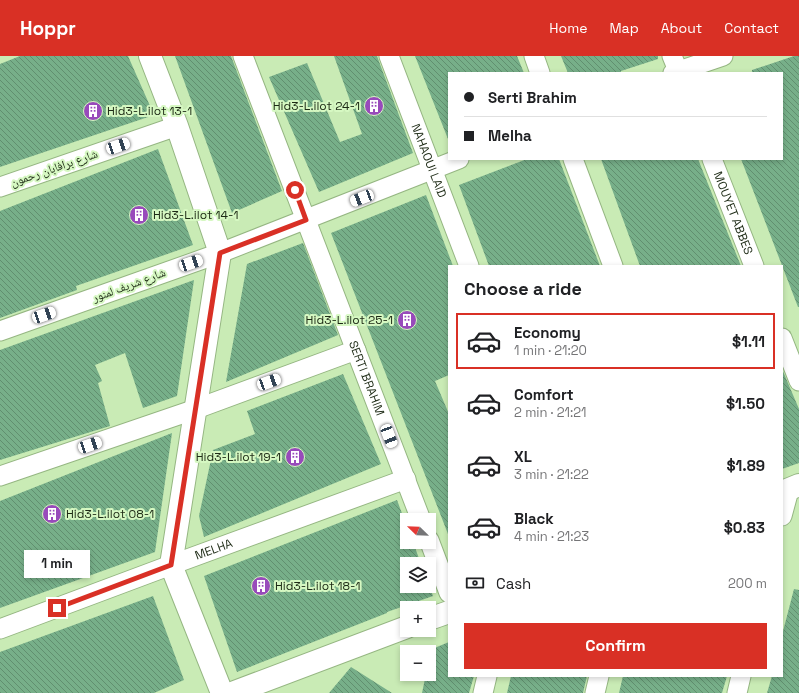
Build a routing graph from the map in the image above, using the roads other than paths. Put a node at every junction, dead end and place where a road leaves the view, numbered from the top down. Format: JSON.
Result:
{"nodes":[{"id":1,"x":150,"y":56,"type":"edge"},
{"id":2,"x":244,"y":56,"type":"edge"},
{"id":3,"x":389,"y":56,"type":"edge"},
{"id":4,"x":534,"y":56,"type":"edge"},
{"id":5,"x":723,"y":56,"type":"edge"},
{"id":6,"x":675,"y":68,"type":"edge"},
{"id":7,"x":540,"y":72,"type":"edge"},
{"id":8,"x":177,"y":126,"type":"junction"},
{"id":9,"x":457,"y":160,"type":"edge"},
{"id":10,"x":573,"y":160,"type":"edge"},
{"id":11,"x":712,"y":160,"type":"edge"},
{"id":12,"x":433,"y":170,"type":"junction"},
{"id":13,"x":0,"y":187,"type":"edge"},
{"id":14,"x":306,"y":220,"type":"junction"},
{"id":15,"x":220,"y":253,"type":"junction"},
{"id":16,"x":469,"y":265,"type":"edge"},
{"id":17,"x":613,"y":265,"type":"edge"},
{"id":18,"x":754,"y":265,"type":"edge"},
{"id":19,"x":0,"y":331,"type":"edge"},
{"id":20,"x":783,"y":341,"type":"edge"},
{"id":21,"x":356,"y":350,"type":"junction"},
{"id":22,"x":799,"y":381,"type":"edge"},
{"id":23,"x":196,"y":409,"type":"junction"},
{"id":24,"x":0,"y":476,"type":"edge"},
{"id":25,"x":406,"y":480,"type":"junction"},
{"id":26,"x":790,"y":489,"type":"edge"},
{"id":27,"x":418,"y":513,"type":"edge"},
{"id":28,"x":783,"y":513,"type":"edge"},
{"id":29,"x":432,"y":549,"type":"edge"},
{"id":30,"x":171,"y":565,"type":"junction"},
{"id":31,"x":448,"y":590,"type":"edge"},
{"id":32,"x":448,"y":612,"type":"edge"},
{"id":33,"x":436,"y":617,"type":"edge"},
{"id":34,"x":0,"y":629,"type":"edge"},
{"id":35,"x":400,"y":630,"type":"edge"},
{"id":36,"x":487,"y":677,"type":"edge"},
{"id":37,"x":599,"y":677,"type":"edge"},
{"id":38,"x":741,"y":677,"type":"edge"},
{"id":39,"x":222,"y":693,"type":"edge"},
{"id":40,"x":232,"y":693,"type":"edge"},
{"id":41,"x":483,"y":693,"type":"edge"},
{"id":42,"x":595,"y":693,"type":"edge"},
{"id":43,"x":737,"y":693,"type":"edge"}],
"edges":[{"from":1,"to":8,"type":"street"},
{"from":2,"to":14,"type":"street","name":"SERTI BRAHIM"},
{"from":3,"to":12,"type":"street","name":"NAHAOUI LAID"},
{"from":4,"to":7,"type":"street"},
{"from":5,"to":6,"type":"street"},
{"from":8,"to":13,"type":"street","name":"شارع برافابان رحمون"},
{"from":8,"to":15,"type":"street"},
{"from":9,"to":12,"type":"street","name":"شارع شريف لمنور"},
{"from":10,"to":17,"type":"street"},
{"from":11,"to":18,"type":"street","name":"MOUYET ABBES"},
{"from":12,"to":14,"type":"street","name":"شارع شريف لمنور"},
{"from":12,"to":16,"type":"street","name":"NAHAOUI LAID"},
{"from":14,"to":15,"type":"street","name":"شارع شريف لمنور"},
{"from":14,"to":21,"type":"street","name":"SERTI BRAHIM"},
{"from":15,"to":19,"type":"street","name":"شارع شريف لمنور"},
{"from":15,"to":23,"type":"street"},
{"from":20,"to":22,"type":"street"},
{"from":21,"to":23,"type":"street"},
{"from":21,"to":25,"type":"street","name":"SERTI BRAHIM"},
{"from":23,"to":24,"type":"street"},
{"from":23,"to":30,"type":"street"},
{"from":25,"to":27,"type":"street","name":"SERTI BRAHIM"},
{"from":25,"to":30,"type":"street","name":"MELHA"},
{"from":26,"to":28,"type":"street"},
{"from":29,"to":31,"type":"street"},
{"from":30,"to":34,"type":"street","name":"MELHA"},
{"from":30,"to":39,"type":"street"},
{"from":32,"to":33,"type":"street"},
{"from":35,"to":40,"type":"street"},
{"from":36,"to":41,"type":"street"},
{"from":37,"to":42,"type":"street"},
{"from":38,"to":43,"type":"street"}]}
